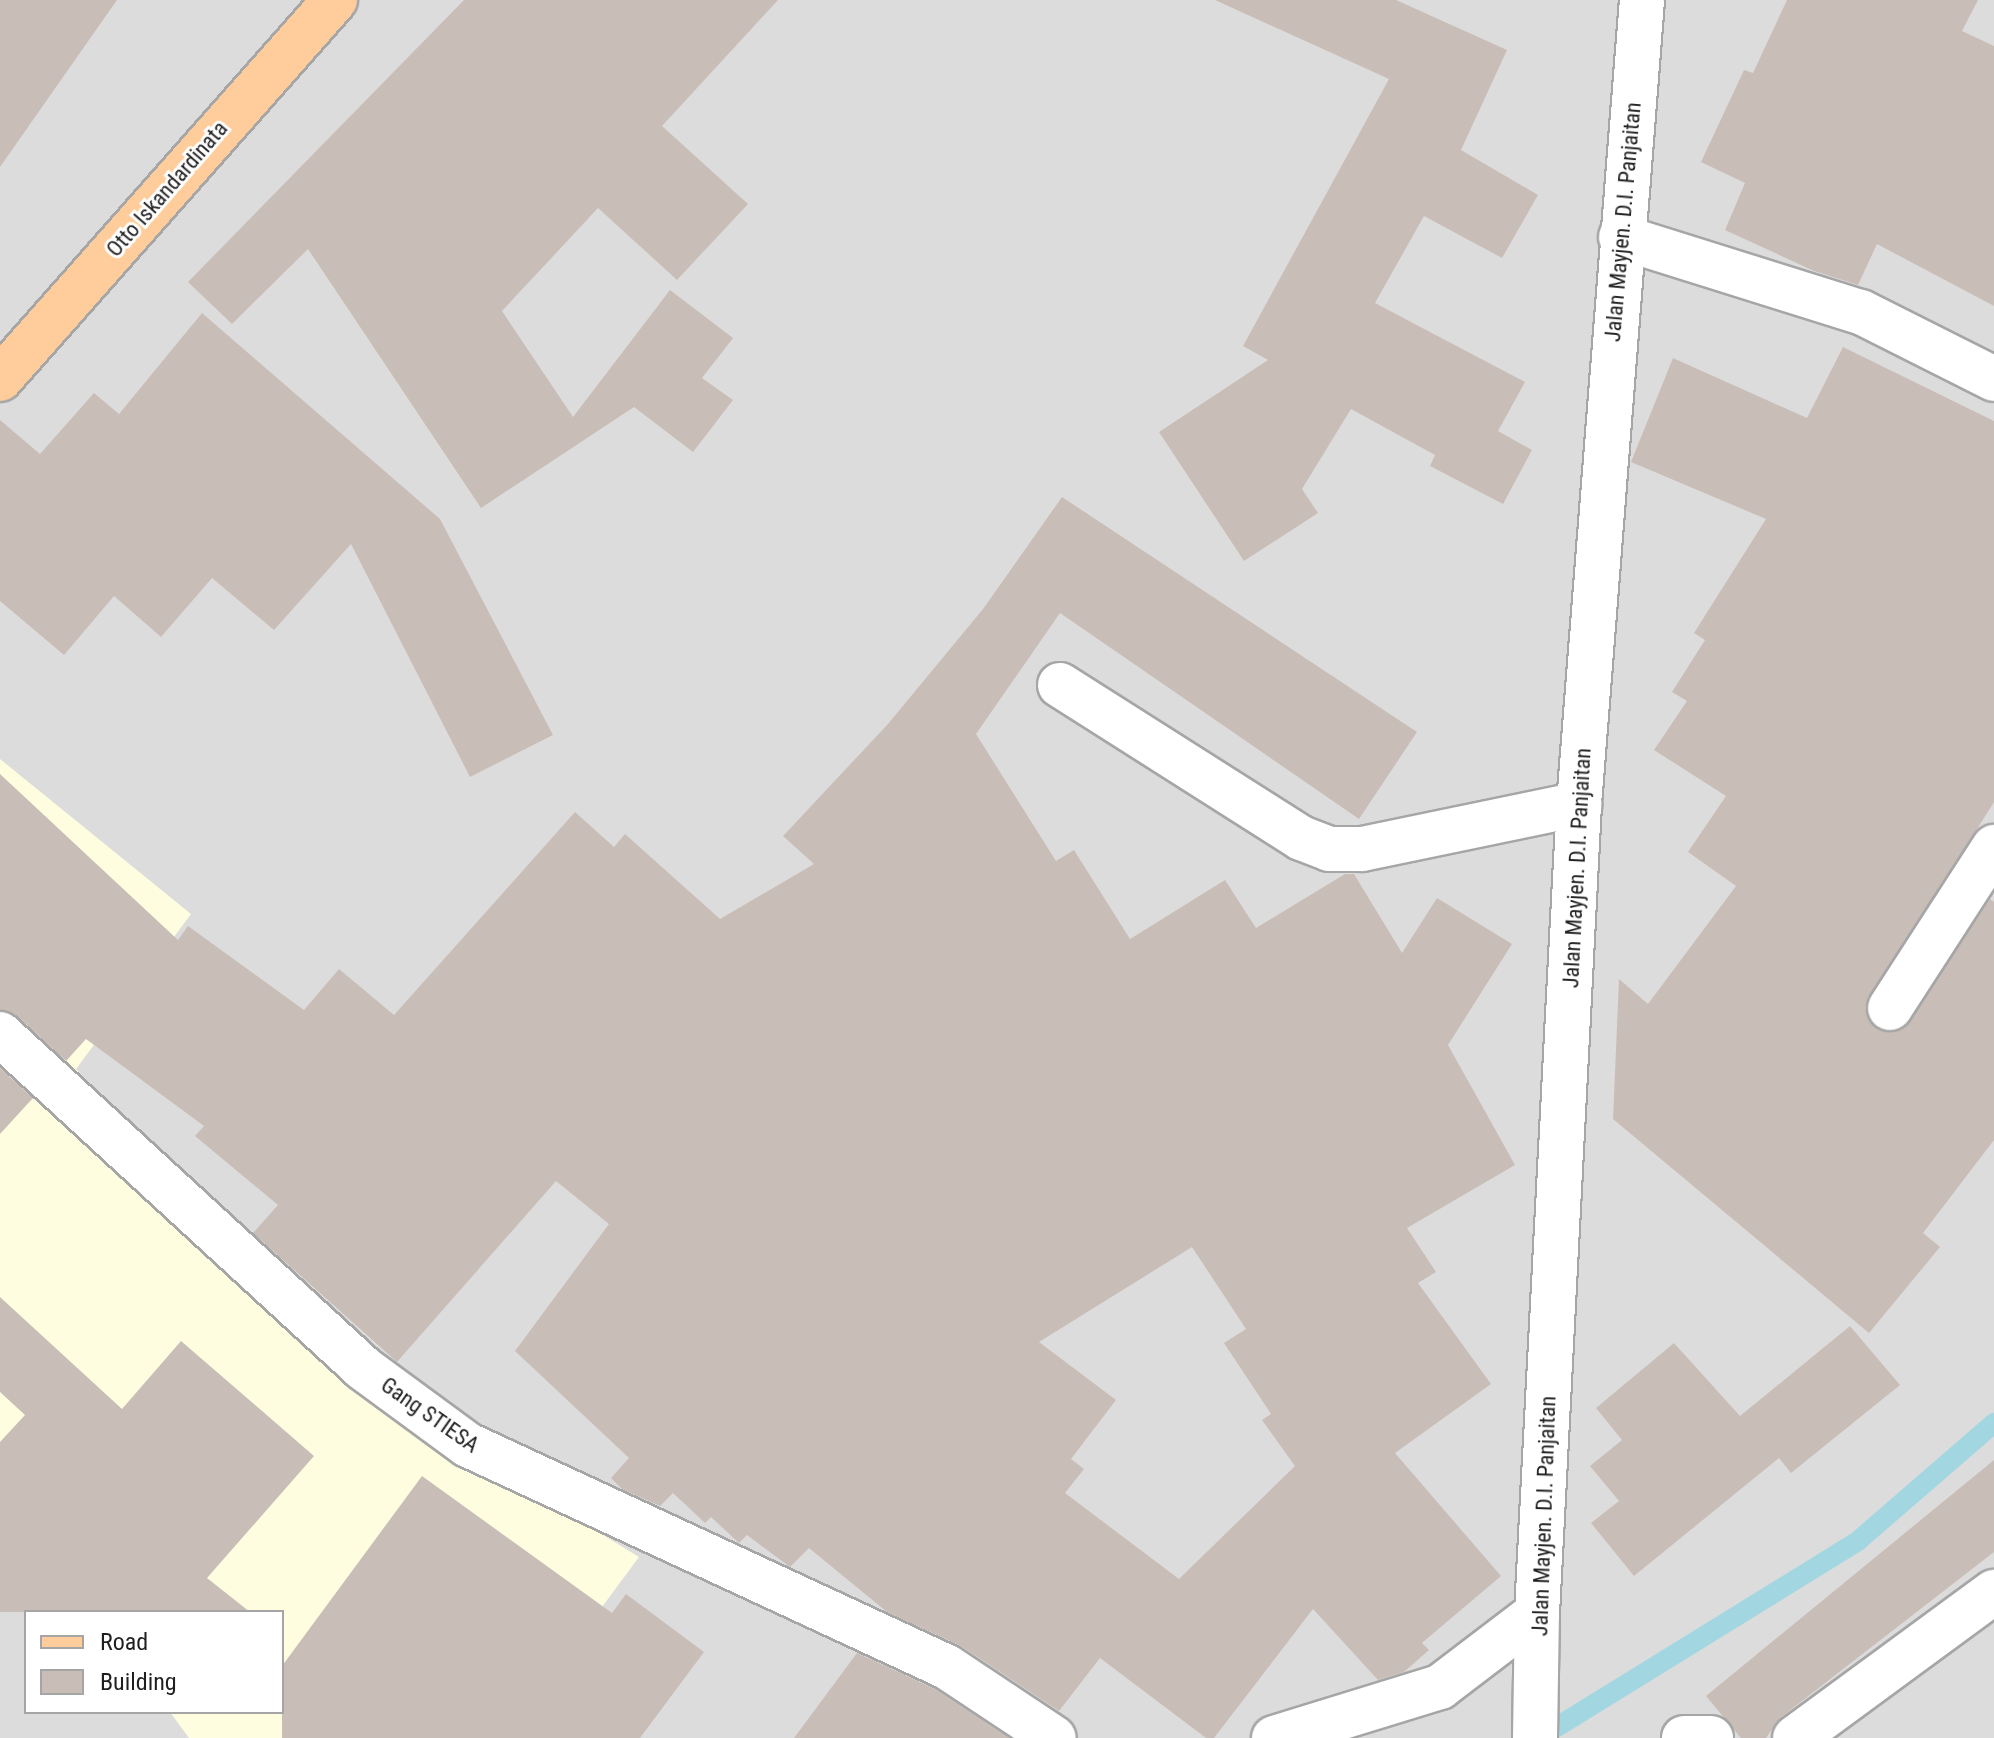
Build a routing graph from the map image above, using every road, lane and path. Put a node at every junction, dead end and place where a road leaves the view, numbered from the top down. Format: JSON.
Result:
{"nodes":[{"id":1,"x":335,"y":0,"type":"edge"},
{"id":2,"x":1642,"y":0,"type":"edge"},
{"id":3,"x":1621,"y":237,"type":"junction"},
{"id":4,"x":0,"y":379,"type":"edge"},
{"id":5,"x":1994,"y":379,"type":"edge"},
{"id":6,"x":1060,"y":685,"type":"dead end"},
{"id":7,"x":1579,"y":804,"type":"junction"},
{"id":8,"x":1994,"y":847,"type":"edge"},
{"id":9,"x":1890,"y":1008,"type":"dead end"},
{"id":10,"x":0,"y":1034,"type":"edge"},
{"id":11,"x":1994,"y":1592,"type":"edge"},
{"id":12,"x":1537,"y":1613,"type":"junction"},
{"id":13,"x":1054,"y":1738,"type":"edge"},
{"id":14,"x":1274,"y":1738,"type":"edge"},
{"id":15,"x":1535,"y":1738,"type":"edge"},
{"id":16,"x":1684,"y":1738,"type":"edge"},
{"id":17,"x":1711,"y":1738,"type":"edge"},
{"id":18,"x":1795,"y":1738,"type":"edge"}],
"edges":[{"from":1,"to":4,"type":"main road","name":"Otto Iskandardinata"},
{"from":2,"to":3,"type":"street","name":"Jalan Mayjen. D.I. Panjaitan"},
{"from":3,"to":5,"type":"street"},
{"from":3,"to":7,"type":"street","name":"Jalan Mayjen. D.I. Panjaitan"},
{"from":6,"to":7,"type":"street"},
{"from":7,"to":12,"type":"street","name":"Jalan Mayjen. D.I. Panjaitan"},
{"from":8,"to":9,"type":"street"},
{"from":10,"to":13,"type":"street","name":"Gang STIESA"},
{"from":11,"to":18,"type":"street"},
{"from":12,"to":14,"type":"street"},
{"from":12,"to":15,"type":"street","name":"Jalan Mayjen. D.I. Panjaitan"},
{"from":16,"to":17,"type":"street"}]}
